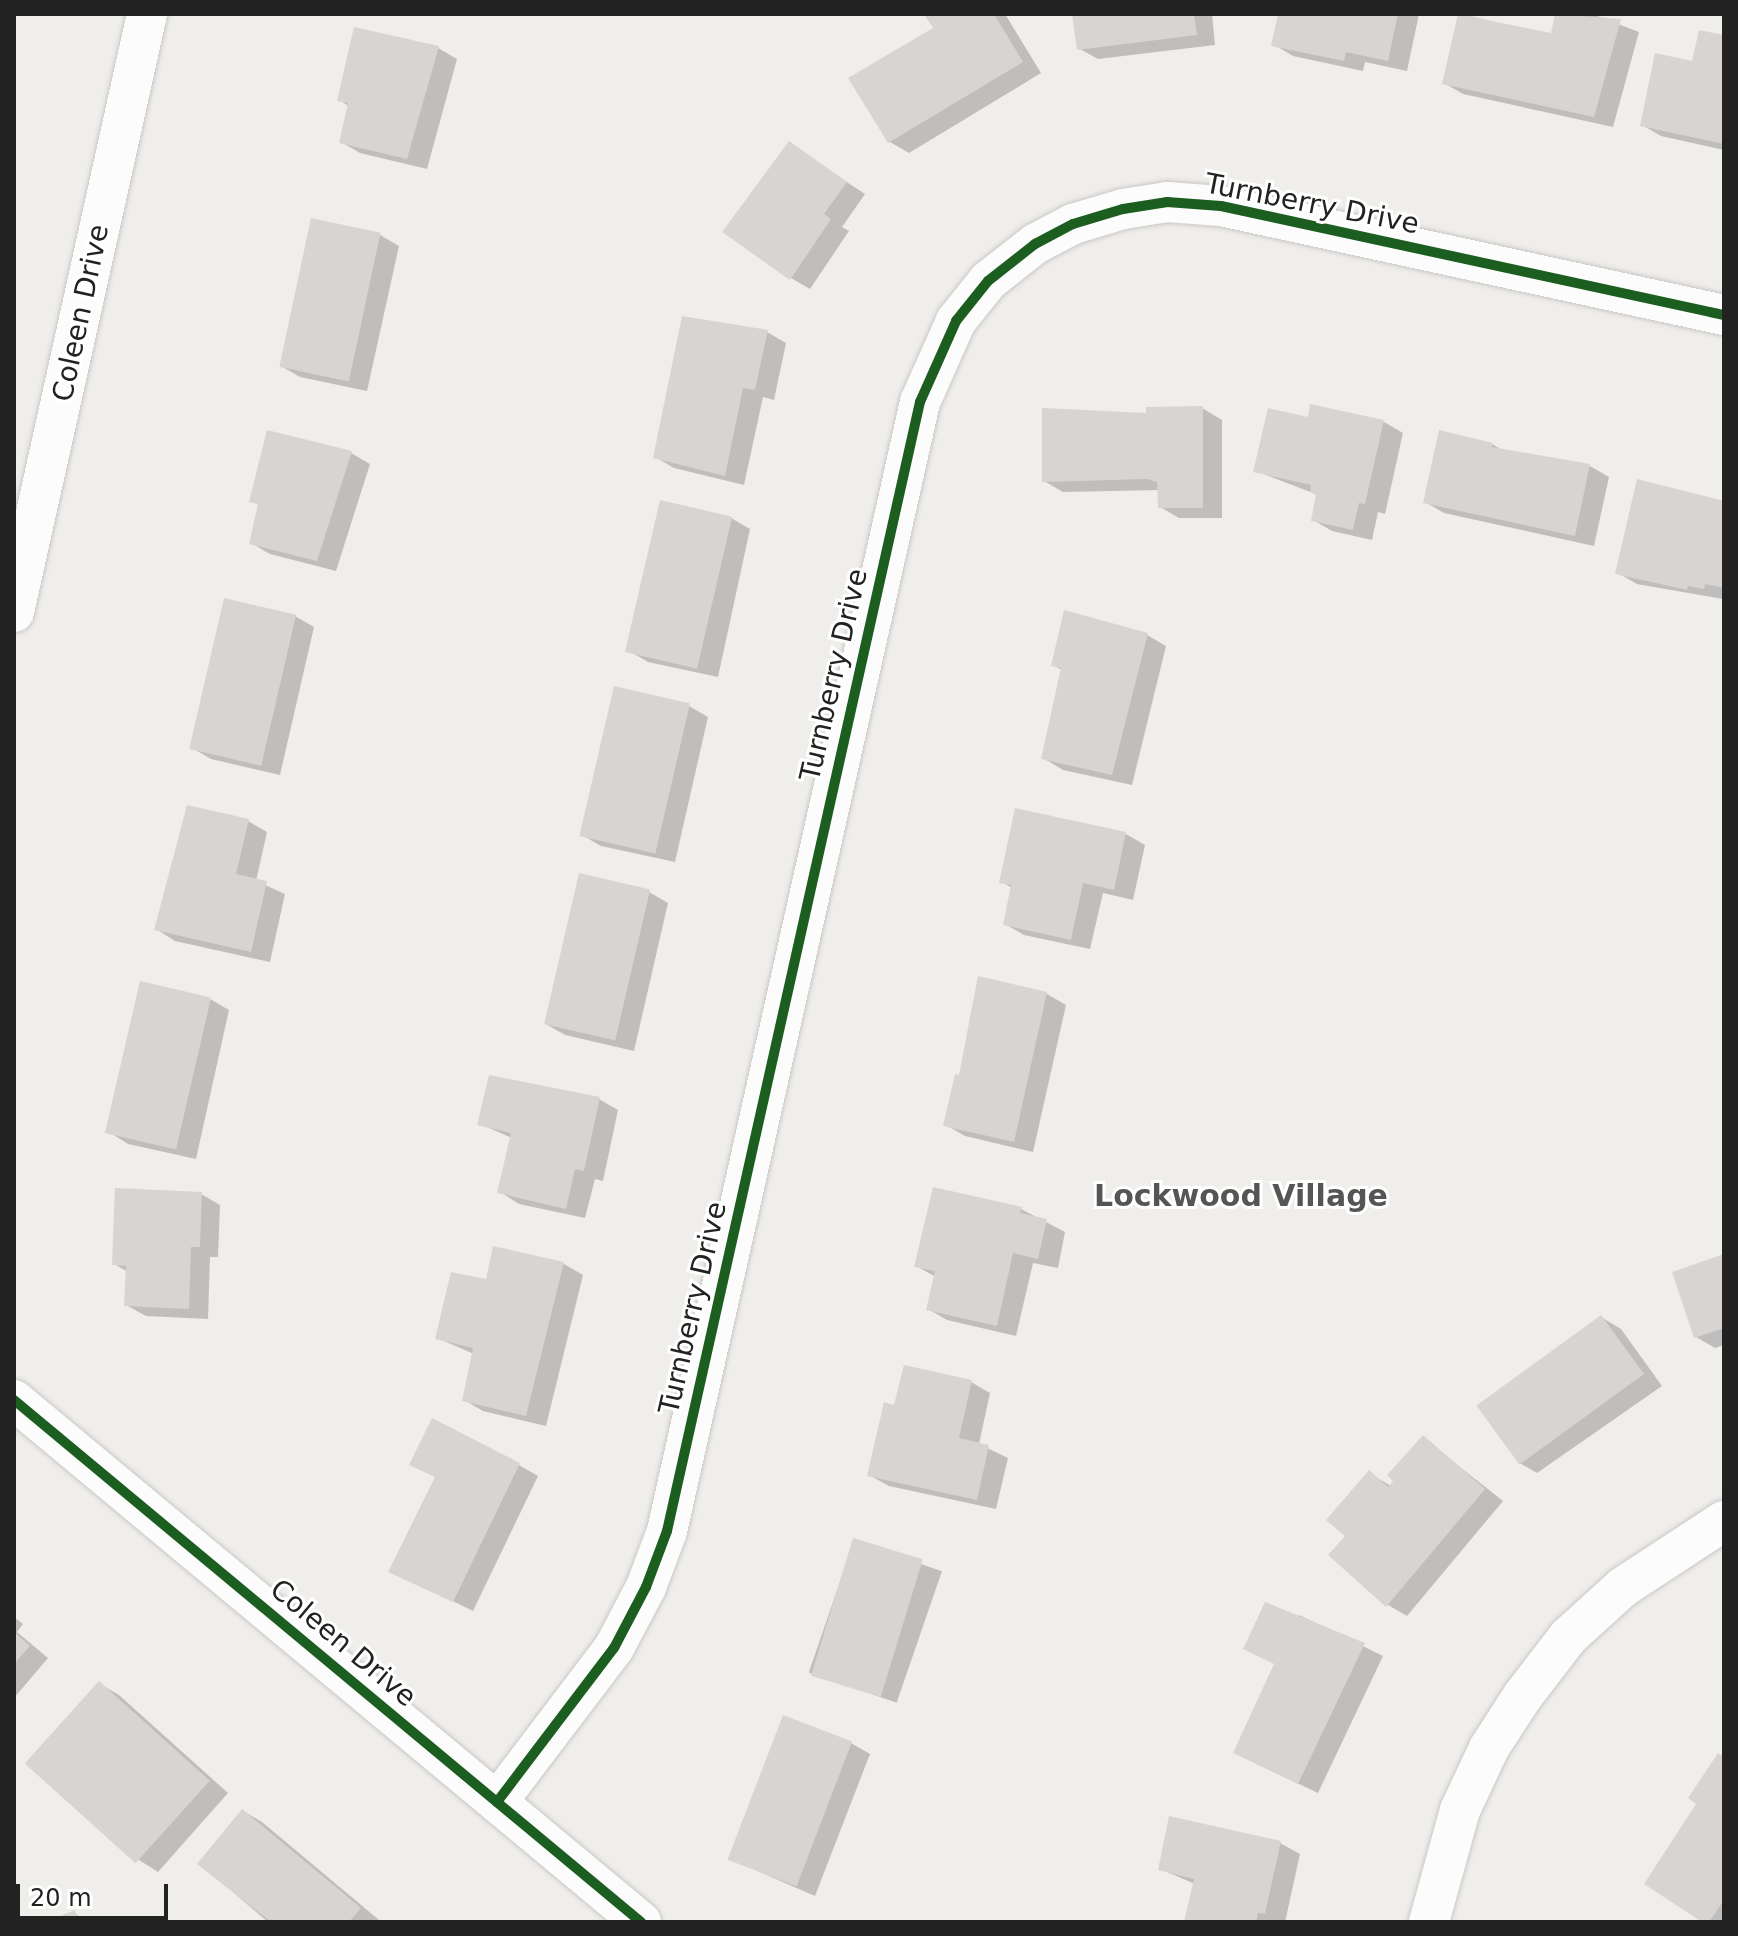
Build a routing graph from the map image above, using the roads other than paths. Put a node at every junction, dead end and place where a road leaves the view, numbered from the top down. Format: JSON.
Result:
{"nodes":[{"id":1,"x":147,"y":14,"type":"edge"},
{"id":2,"x":1724,"y":315,"type":"edge"},
{"id":3,"x":14,"y":612,"type":"edge"},
{"id":4,"x":14,"y":1400,"type":"edge"},
{"id":5,"x":1724,"y":1521,"type":"edge"},
{"id":6,"x":497,"y":1802,"type":"junction"},
{"id":7,"x":641,"y":1922,"type":"edge"},
{"id":8,"x":1429,"y":1922,"type":"edge"}],
"edges":[{"from":1,"to":3,"type":"street","name":"Coleen Drive"},
{"from":2,"to":6,"type":"street","name":"Turnberry Drive"},
{"from":4,"to":6,"type":"street","name":"Coleen Drive"},
{"from":5,"to":8,"type":"street"},
{"from":6,"to":7,"type":"street","name":"Coleen Drive"}]}
